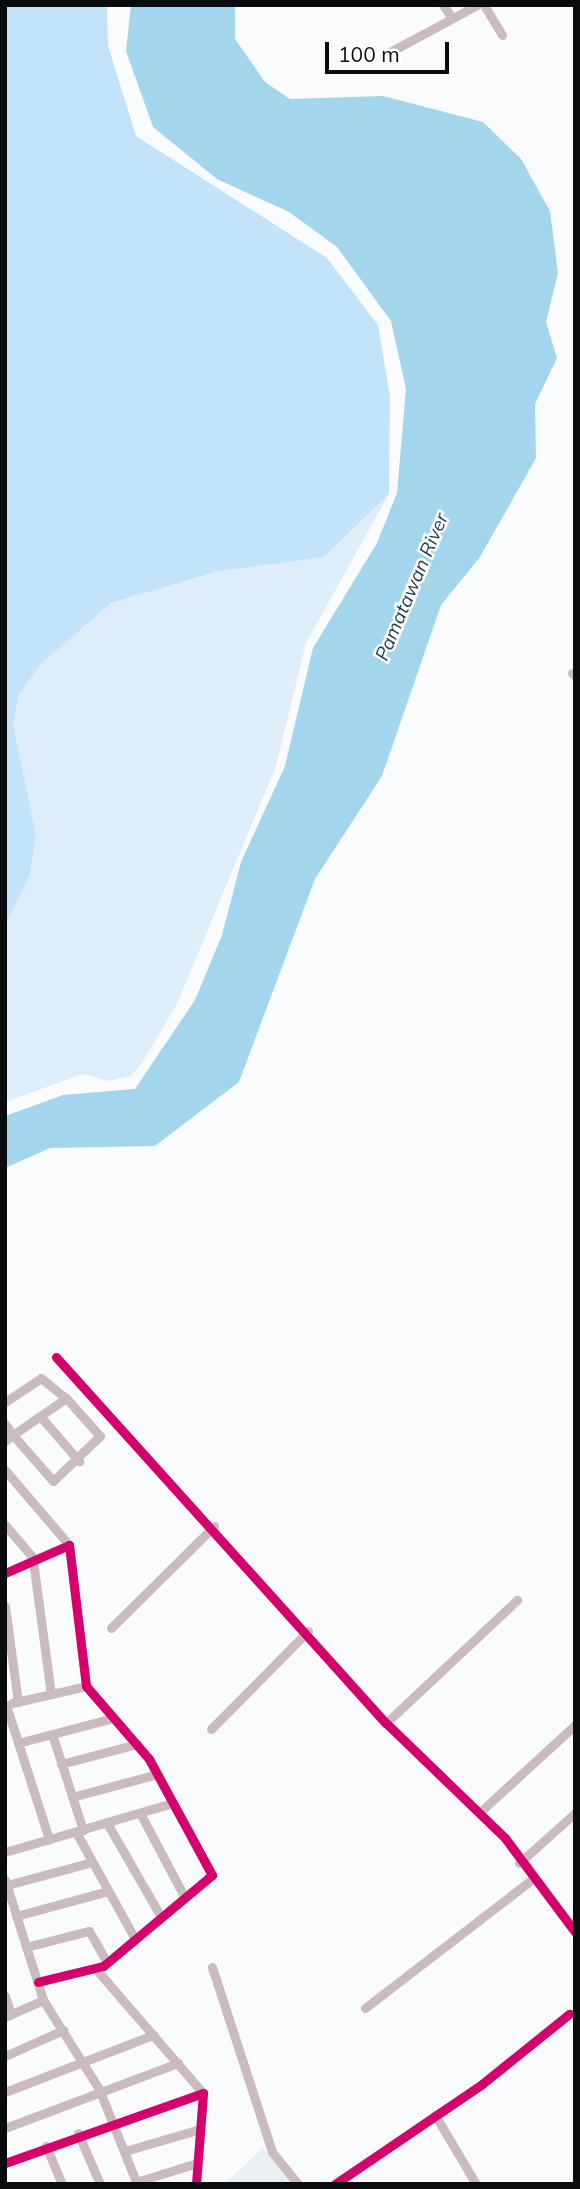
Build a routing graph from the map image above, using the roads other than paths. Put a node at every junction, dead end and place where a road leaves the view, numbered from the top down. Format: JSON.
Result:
{"nodes":[{"id":1,"x":443,"y":5,"type":"edge"},
{"id":2,"x":477,"y":5,"type":"edge"},
{"id":3,"x":484,"y":5,"type":"edge"},
{"id":4,"x":452,"y":18,"type":"junction"},
{"id":5,"x":502,"y":35,"type":"dead end"},
{"id":6,"x":388,"y":53,"type":"dead end"},
{"id":7,"x":56,"y":1357,"type":"dead end"},
{"id":8,"x":66,"y":1398,"type":"junction"},
{"id":9,"x":5,"y":1402,"type":"edge"},
{"id":10,"x":40,"y":1416,"type":"junction"},
{"id":11,"x":5,"y":1424,"type":"edge"},
{"id":12,"x":9,"y":1438,"type":"edge"},
{"id":13,"x":79,"y":1461,"type":"junction"},
{"id":14,"x":5,"y":1470,"type":"edge"},
{"id":15,"x":5,"y":1525,"type":"edge"},
{"id":16,"x":214,"y":1526,"type":"junction"},
{"id":17,"x":69,"y":1545,"type":"junction"},
{"id":18,"x":34,"y":1560,"type":"junction"},
{"id":19,"x":5,"y":1573,"type":"edge"},
{"id":20,"x":517,"y":1600,"type":"dead end"},
{"id":21,"x":5,"y":1605,"type":"edge"},
{"id":22,"x":111,"y":1628,"type":"dead end"},
{"id":23,"x":308,"y":1631,"type":"junction"},
{"id":24,"x":86,"y":1686,"type":"junction"},
{"id":25,"x":51,"y":1694,"type":"junction"},
{"id":26,"x":18,"y":1702,"type":"junction"},
{"id":27,"x":6,"y":1705,"type":"edge"},
{"id":28,"x":113,"y":1718,"type":"junction"},
{"id":29,"x":386,"y":1723,"type":"junction"},
{"id":30,"x":575,"y":1725,"type":"edge"},
{"id":31,"x":211,"y":1729,"type":"dead end"},
{"id":32,"x":52,"y":1734,"type":"junction"},
{"id":33,"x":18,"y":1743,"type":"junction"},
{"id":34,"x":136,"y":1744,"type":"junction"},
{"id":35,"x":61,"y":1764,"type":"junction"},
{"id":36,"x":157,"y":1774,"type":"junction"},
{"id":37,"x":72,"y":1797,"type":"junction"},
{"id":38,"x":173,"y":1803,"type":"junction"},
{"id":39,"x":480,"y":1812,"type":"junction"},
{"id":40,"x":575,"y":1812,"type":"edge"},
{"id":41,"x":140,"y":1813,"type":"junction"},
{"id":42,"x":107,"y":1823,"type":"junction"},
{"id":43,"x":79,"y":1831,"type":"junction"},
{"id":44,"x":49,"y":1839,"type":"junction"},
{"id":45,"x":5,"y":1852,"type":"edge"},
{"id":46,"x":92,"y":1861,"type":"junction"},
{"id":47,"x":519,"y":1863,"type":"junction"},
{"id":48,"x":531,"y":1880,"type":"junction"},
{"id":49,"x":6,"y":1882,"type":"edge"},
{"id":50,"x":108,"y":1891,"type":"junction"},
{"id":51,"x":184,"y":1896,"type":"junction"},
{"id":52,"x":16,"y":1916,"type":"junction"},
{"id":53,"x":161,"y":1917,"type":"junction"},
{"id":54,"x":575,"y":1932,"type":"edge"},
{"id":55,"x":135,"y":1939,"type":"junction"},
{"id":56,"x":26,"y":1947,"type":"junction"},
{"id":57,"x":107,"y":1962,"type":"junction"},
{"id":58,"x":212,"y":1967,"type":"dead end"},
{"id":59,"x":95,"y":1968,"type":"junction"},
{"id":60,"x":38,"y":1982,"type":"junction"},
{"id":61,"x":5,"y":1996,"type":"edge"},
{"id":62,"x":43,"y":2000,"type":"junction"},
{"id":63,"x":365,"y":2008,"type":"dead end"},
{"id":64,"x":569,"y":2014,"type":"dead end"},
{"id":65,"x":8,"y":2015,"type":"edge"},
{"id":66,"x":64,"y":2030,"type":"junction"},
{"id":67,"x":153,"y":2035,"type":"junction"},
{"id":68,"x":5,"y":2056,"type":"edge"},
{"id":69,"x":82,"y":2058,"type":"junction"},
{"id":70,"x":178,"y":2063,"type":"junction"},
{"id":71,"x":99,"y":2089,"type":"junction"},
{"id":72,"x":5,"y":2092,"type":"edge"},
{"id":73,"x":203,"y":2093,"type":"junction"},
{"id":74,"x":435,"y":2115,"type":"junction"},
{"id":75,"x":113,"y":2119,"type":"junction"},
{"id":76,"x":5,"y":2128,"type":"edge"},
{"id":77,"x":200,"y":2129,"type":"junction"},
{"id":78,"x":78,"y":2133,"type":"junction"},
{"id":79,"x":46,"y":2146,"type":"junction"},
{"id":80,"x":125,"y":2151,"type":"junction"},
{"id":81,"x":5,"y":2163,"type":"edge"},
{"id":82,"x":197,"y":2163,"type":"junction"},
{"id":83,"x":136,"y":2183,"type":"edge"},
{"id":84,"x":62,"y":2184,"type":"edge"},
{"id":85,"x":100,"y":2184,"type":"edge"},
{"id":86,"x":195,"y":2184,"type":"edge"},
{"id":87,"x":298,"y":2184,"type":"edge"},
{"id":88,"x":335,"y":2184,"type":"edge"},
{"id":89,"x":476,"y":2184,"type":"edge"}],
"edges":[{"from":1,"to":4,"type":"street"},
{"from":2,"to":4,"type":"street"},
{"from":3,"to":5,"type":"street"},
{"from":4,"to":6,"type":"street"},
{"from":7,"to":16,"type":"street"},
{"from":8,"to":9,"type":"street"},
{"from":8,"to":10,"type":"street"},
{"from":8,"to":13,"type":"street"},
{"from":10,"to":12,"type":"street"},
{"from":10,"to":13,"type":"street"},
{"from":11,"to":12,"type":"street"},
{"from":12,"to":13,"type":"street"},
{"from":14,"to":17,"type":"street"},
{"from":15,"to":18,"type":"street"},
{"from":16,"to":22,"type":"street"},
{"from":16,"to":23,"type":"street"},
{"from":17,"to":18,"type":"street"},
{"from":17,"to":24,"type":"street"},
{"from":18,"to":19,"type":"street"},
{"from":18,"to":25,"type":"street"},
{"from":20,"to":29,"type":"street"},
{"from":21,"to":26,"type":"street"},
{"from":23,"to":29,"type":"street"},
{"from":23,"to":31,"type":"street"},
{"from":24,"to":25,"type":"street"},
{"from":24,"to":28,"type":"street"},
{"from":25,"to":26,"type":"street"},
{"from":26,"to":27,"type":"street"},
{"from":27,"to":33,"type":"street"},
{"from":28,"to":32,"type":"street"},
{"from":28,"to":34,"type":"street"},
{"from":29,"to":39,"type":"street"},
{"from":30,"to":39,"type":"street"},
{"from":32,"to":33,"type":"street"},
{"from":32,"to":35,"type":"street"},
{"from":33,"to":44,"type":"street"},
{"from":34,"to":35,"type":"street"},
{"from":34,"to":36,"type":"street"},
{"from":35,"to":37,"type":"street"},
{"from":36,"to":37,"type":"street"},
{"from":36,"to":38,"type":"street"},
{"from":37,"to":43,"type":"street"},
{"from":38,"to":41,"type":"street"},
{"from":38,"to":51,"type":"street"},
{"from":39,"to":47,"type":"street"},
{"from":40,"to":47,"type":"street"},
{"from":41,"to":42,"type":"street"},
{"from":41,"to":51,"type":"street"},
{"from":42,"to":43,"type":"street"},
{"from":42,"to":53,"type":"street"},
{"from":43,"to":44,"type":"street"},
{"from":43,"to":46,"type":"street"},
{"from":44,"to":45,"type":"street"},
{"from":46,"to":49,"type":"street"},
{"from":46,"to":50,"type":"street"},
{"from":47,"to":48,"type":"street"},
{"from":48,"to":54,"type":"street"},
{"from":48,"to":63,"type":"street"},
{"from":49,"to":52,"type":"street"},
{"from":50,"to":52,"type":"street"},
{"from":50,"to":55,"type":"street"},
{"from":51,"to":53,"type":"street"},
{"from":52,"to":56,"type":"street"},
{"from":53,"to":55,"type":"street"},
{"from":55,"to":57,"type":"street"},
{"from":56,"to":57,"type":"street"},
{"from":56,"to":60,"type":"street"},
{"from":57,"to":59,"type":"street"},
{"from":58,"to":87,"type":"street"},
{"from":59,"to":60,"type":"street"},
{"from":59,"to":67,"type":"street"},
{"from":60,"to":62,"type":"street"},
{"from":61,"to":65,"type":"street"},
{"from":62,"to":65,"type":"street"},
{"from":62,"to":66,"type":"street"},
{"from":64,"to":74,"type":"street"},
{"from":66,"to":68,"type":"street"},
{"from":66,"to":69,"type":"street"},
{"from":67,"to":69,"type":"street"},
{"from":67,"to":70,"type":"street"},
{"from":69,"to":71,"type":"street"},
{"from":69,"to":72,"type":"street"},
{"from":70,"to":71,"type":"street"},
{"from":70,"to":73,"type":"street"},
{"from":71,"to":75,"type":"street"},
{"from":71,"to":76,"type":"street"},
{"from":73,"to":75,"type":"street"},
{"from":73,"to":77,"type":"street"},
{"from":74,"to":88,"type":"street"},
{"from":74,"to":89,"type":"street"},
{"from":75,"to":78,"type":"street"},
{"from":75,"to":80,"type":"street"},
{"from":77,"to":80,"type":"street"},
{"from":77,"to":82,"type":"street"},
{"from":78,"to":79,"type":"street"},
{"from":78,"to":85,"type":"street"},
{"from":79,"to":81,"type":"street"},
{"from":79,"to":84,"type":"street"},
{"from":80,"to":83,"type":"street"},
{"from":82,"to":83,"type":"street"},
{"from":82,"to":86,"type":"street"}]}
